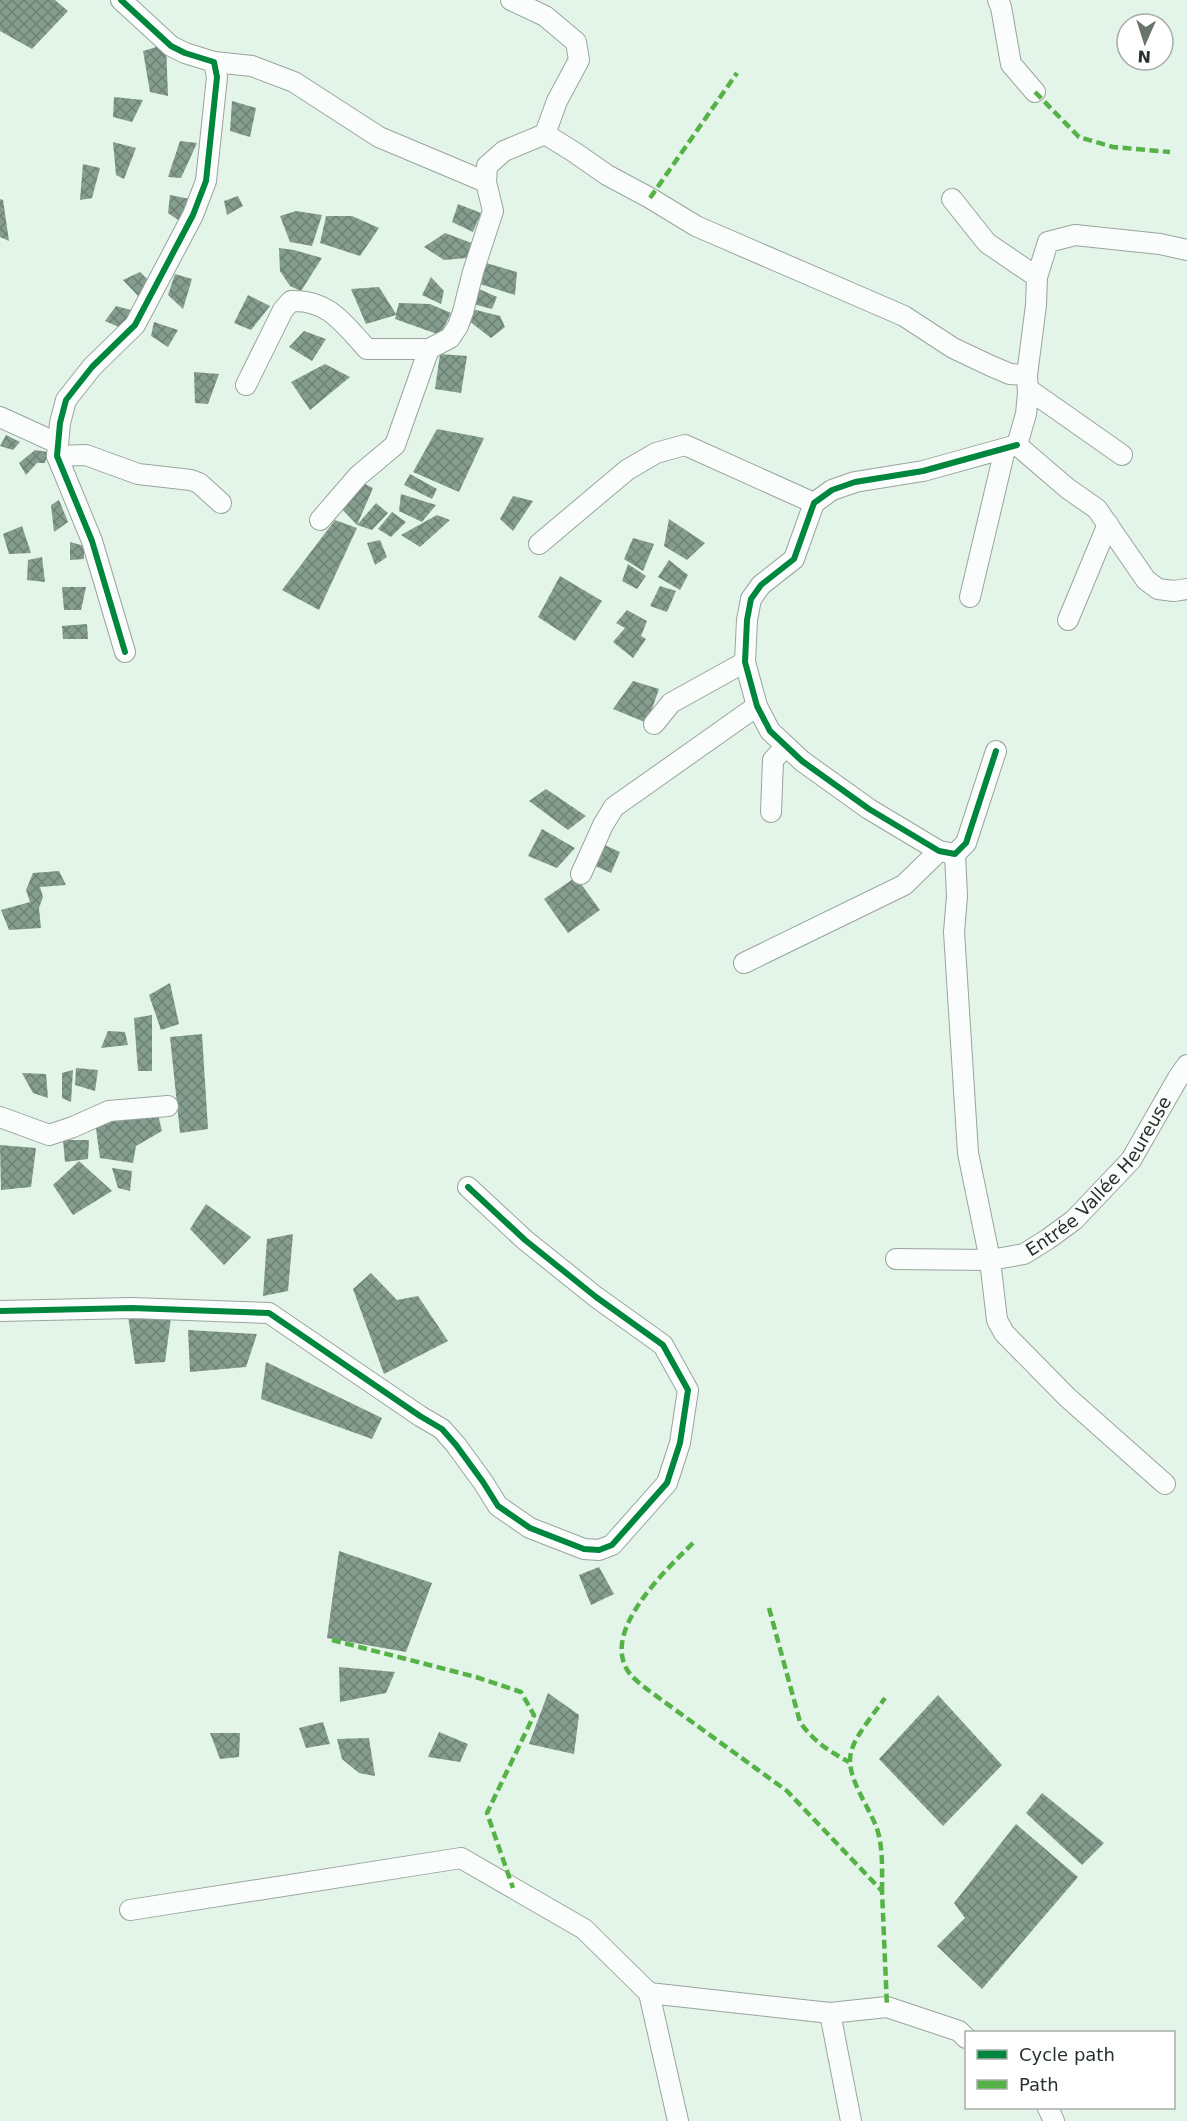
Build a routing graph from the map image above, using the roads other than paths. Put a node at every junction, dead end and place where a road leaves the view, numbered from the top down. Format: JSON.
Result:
{"nodes":[{"id":1,"x":121,"y":0,"type":"edge"},
{"id":2,"x":511,"y":0,"type":"edge"},
{"id":3,"x":998,"y":0,"type":"edge"},
{"id":4,"x":214,"y":62,"type":"junction"},
{"id":5,"x":1035,"y":92,"type":"dead end"},
{"id":6,"x":545,"y":134,"type":"junction"},
{"id":7,"x":486,"y":182,"type":"junction"},
{"id":8,"x":952,"y":199,"type":"dead end"},
{"id":9,"x":1187,"y":250,"type":"edge"},
{"id":10,"x":1036,"y":277,"type":"junction"},
{"id":11,"x":429,"y":349,"type":"junction"},
{"id":12,"x":1028,"y":382,"type":"junction"},
{"id":13,"x":246,"y":386,"type":"dead end"},
{"id":14,"x":0,"y":417,"type":"edge"},
{"id":15,"x":1011,"y":447,"type":"junction"},
{"id":16,"x":57,"y":449,"type":"junction"},
{"id":17,"x":1122,"y":455,"type":"dead end"},
{"id":18,"x":221,"y":503,"type":"dead end"},
{"id":19,"x":814,"y":503,"type":"junction"},
{"id":20,"x":320,"y":520,"type":"dead end"},
{"id":21,"x":1108,"y":524,"type":"junction"},
{"id":22,"x":539,"y":544,"type":"dead end"},
{"id":23,"x":1187,"y":589,"type":"edge"},
{"id":24,"x":970,"y":597,"type":"dead end"},
{"id":25,"x":1068,"y":620,"type":"dead end"},
{"id":26,"x":125,"y":652,"type":"dead end"},
{"id":27,"x":746,"y":662,"type":"junction"},
{"id":28,"x":757,"y":706,"type":"junction"},
{"id":29,"x":654,"y":724,"type":"dead end"},
{"id":30,"x":785,"y":747,"type":"junction"},
{"id":31,"x":996,"y":751,"type":"dead end"},
{"id":32,"x":771,"y":812,"type":"dead end"},
{"id":33,"x":947,"y":852,"type":"junction"},
{"id":34,"x":581,"y":874,"type":"dead end"},
{"id":35,"x":744,"y":963,"type":"dead end"},
{"id":36,"x":1187,"y":1065,"type":"edge"},
{"id":37,"x":168,"y":1106,"type":"dead end"},
{"id":38,"x":0,"y":1117,"type":"edge"},
{"id":39,"x":468,"y":1187,"type":"dead end"},
{"id":40,"x":896,"y":1260,"type":"dead end"},
{"id":41,"x":990,"y":1260,"type":"junction"},
{"id":42,"x":0,"y":1311,"type":"edge"},
{"id":43,"x":1165,"y":1484,"type":"dead end"},
{"id":44,"x":130,"y":1910,"type":"dead end"},
{"id":45,"x":649,"y":1993,"type":"junction"},
{"id":46,"x":830,"y":2013,"type":"junction"},
{"id":47,"x":965,"y":2037,"type":"edge"},
{"id":48,"x":678,"y":2121,"type":"edge"},
{"id":49,"x":851,"y":2121,"type":"edge"}],
"edges":[{"from":1,"to":4,"type":"street"},
{"from":2,"to":6,"type":"street"},
{"from":3,"to":5,"type":"street"},
{"from":4,"to":7,"type":"street"},
{"from":4,"to":16,"type":"street"},
{"from":6,"to":7,"type":"street"},
{"from":6,"to":12,"type":"street"},
{"from":7,"to":11,"type":"street"},
{"from":8,"to":10,"type":"street"},
{"from":9,"to":10,"type":"street"},
{"from":10,"to":12,"type":"street"},
{"from":11,"to":13,"type":"street"},
{"from":11,"to":20,"type":"street"},
{"from":12,"to":15,"type":"street"},
{"from":12,"to":17,"type":"street"},
{"from":14,"to":16,"type":"street"},
{"from":15,"to":19,"type":"street"},
{"from":15,"to":21,"type":"street"},
{"from":15,"to":24,"type":"street"},
{"from":16,"to":18,"type":"street"},
{"from":16,"to":26,"type":"street"},
{"from":19,"to":22,"type":"street"},
{"from":19,"to":27,"type":"street"},
{"from":21,"to":23,"type":"street"},
{"from":21,"to":25,"type":"street"},
{"from":27,"to":28,"type":"street"},
{"from":27,"to":29,"type":"street"},
{"from":28,"to":30,"type":"street"},
{"from":28,"to":34,"type":"street"},
{"from":30,"to":32,"type":"street"},
{"from":30,"to":33,"type":"street"},
{"from":31,"to":33,"type":"street"},
{"from":33,"to":35,"type":"street"},
{"from":33,"to":41,"type":"street"},
{"from":36,"to":41,"type":"street","name":"Entrée Vallée Heureuse"},
{"from":37,"to":38,"type":"street"},
{"from":39,"to":42,"type":"street"},
{"from":40,"to":41,"type":"street","name":"Entrée Vallée Heureuse"},
{"from":41,"to":43,"type":"street"},
{"from":44,"to":45,"type":"street"},
{"from":45,"to":46,"type":"street"},
{"from":45,"to":48,"type":"street"},
{"from":46,"to":47,"type":"street"},
{"from":46,"to":49,"type":"street"}]}
